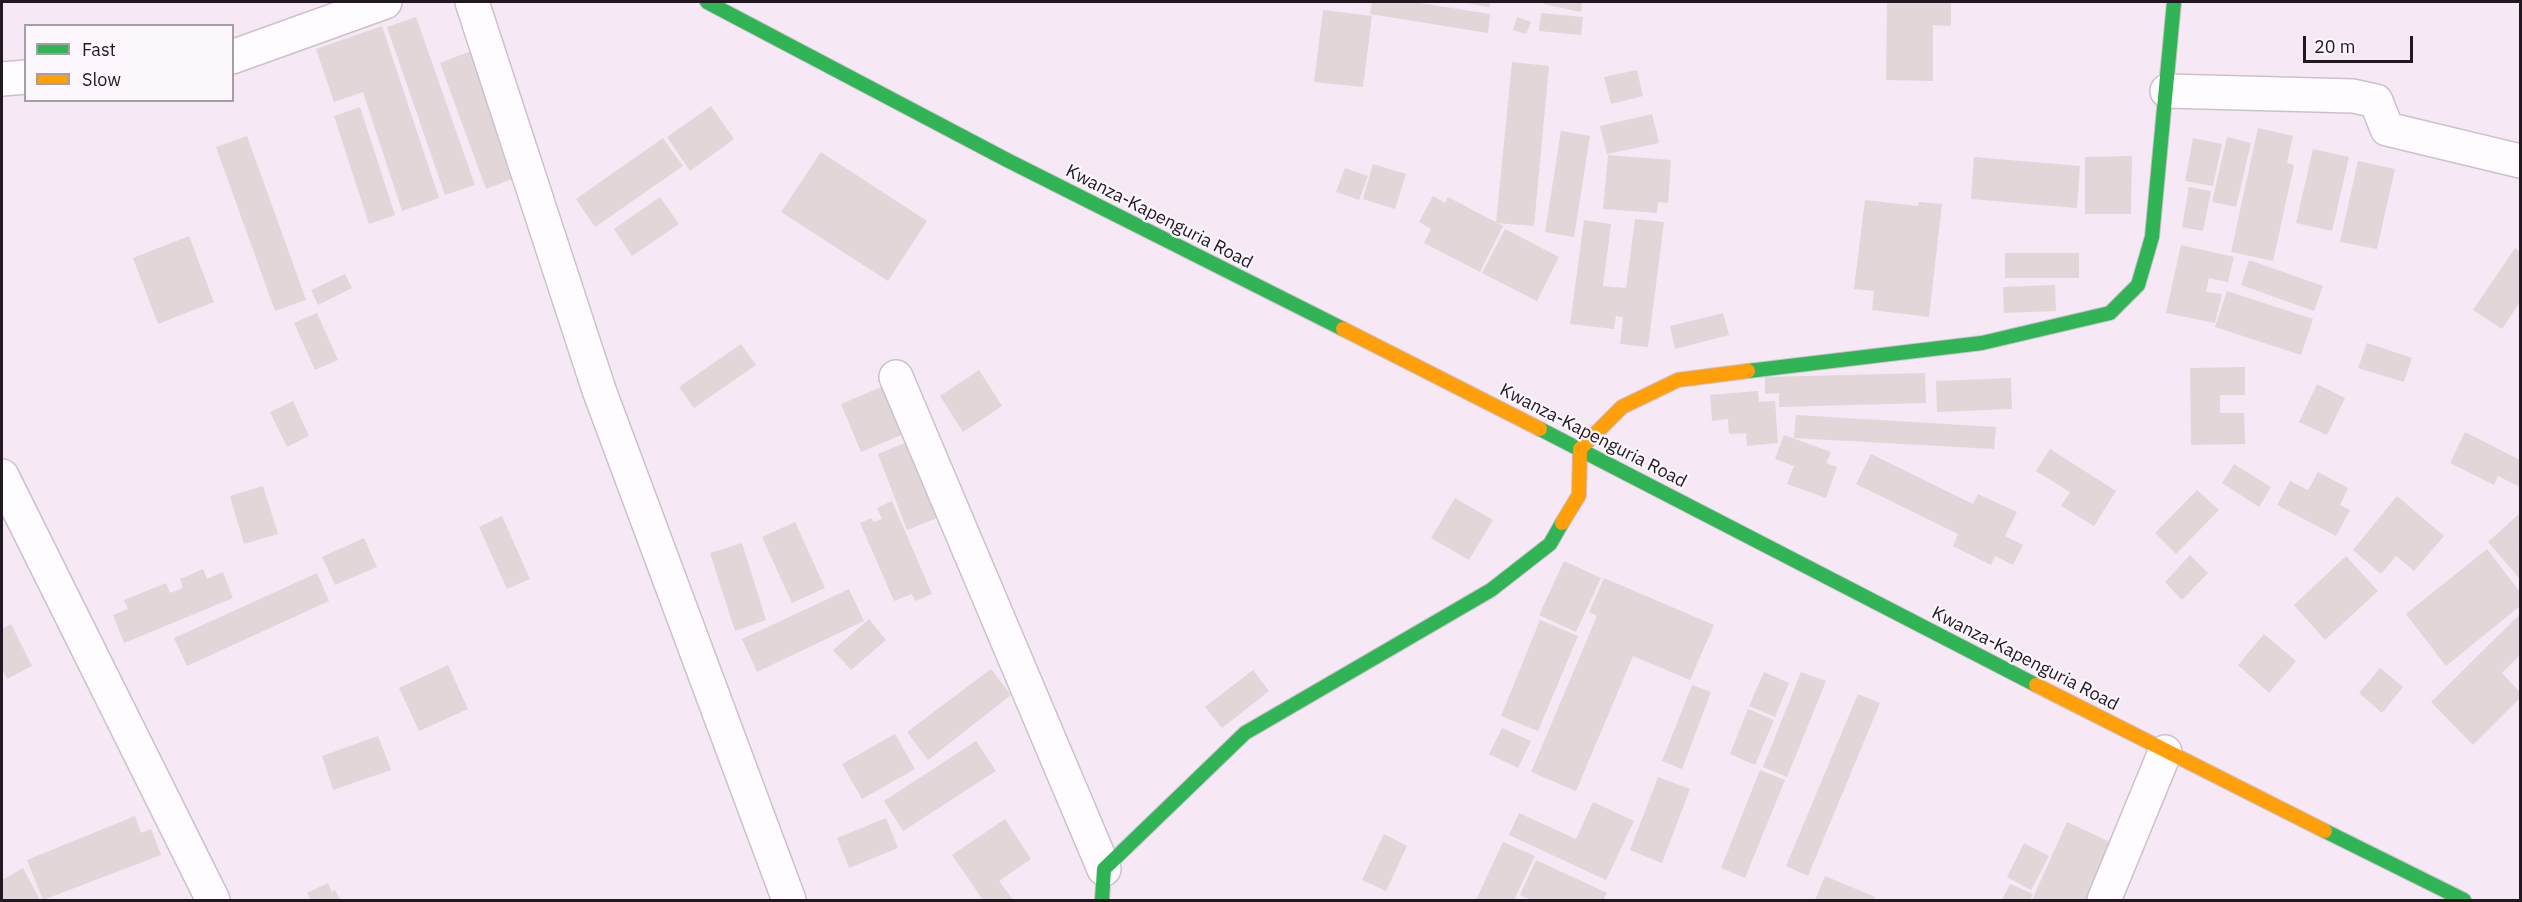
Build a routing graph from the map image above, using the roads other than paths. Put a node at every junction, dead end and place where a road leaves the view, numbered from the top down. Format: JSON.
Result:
{"nodes":[{"id":1,"x":386,"y":2,"type":"edge"},
{"id":2,"x":472,"y":2,"type":"edge"},
{"id":3,"x":707,"y":2,"type":"edge"},
{"id":4,"x":2174,"y":2,"type":"edge"},
{"id":5,"x":234,"y":56,"type":"edge"},
{"id":6,"x":24,"y":77,"type":"edge"},
{"id":7,"x":2,"y":79,"type":"edge"},
{"id":8,"x":2167,"y":91,"type":"junction"},
{"id":9,"x":2520,"y":161,"type":"edge"},
{"id":10,"x":896,"y":378,"type":"dead end"},
{"id":11,"x":1580,"y":448,"type":"junction"},
{"id":12,"x":2,"y":476,"type":"edge"},
{"id":13,"x":2165,"y":752,"type":"junction"},
{"id":14,"x":1103,"y":885,"type":"edge"},
{"id":15,"x":213,"y":900,"type":"edge"},
{"id":16,"x":789,"y":900,"type":"edge"},
{"id":17,"x":2104,"y":900,"type":"edge"},
{"id":18,"x":2464,"y":900,"type":"edge"}],
"edges":[{"from":1,"to":5,"type":"street"},
{"from":2,"to":16,"type":"street"},
{"from":3,"to":11,"type":"street","name":"Kwanza-Kapenguria Road"},
{"from":4,"to":8,"type":"street"},
{"from":6,"to":7,"type":"street"},
{"from":8,"to":9,"type":"street"},
{"from":8,"to":11,"type":"street"},
{"from":10,"to":14,"type":"street"},
{"from":11,"to":13,"type":"street","name":"Kwanza-Kapenguria Road"},
{"from":11,"to":14,"type":"street"},
{"from":12,"to":15,"type":"street"},
{"from":13,"to":17,"type":"street"},
{"from":13,"to":18,"type":"street","name":"Kwanza-Kapenguria Road"}]}
